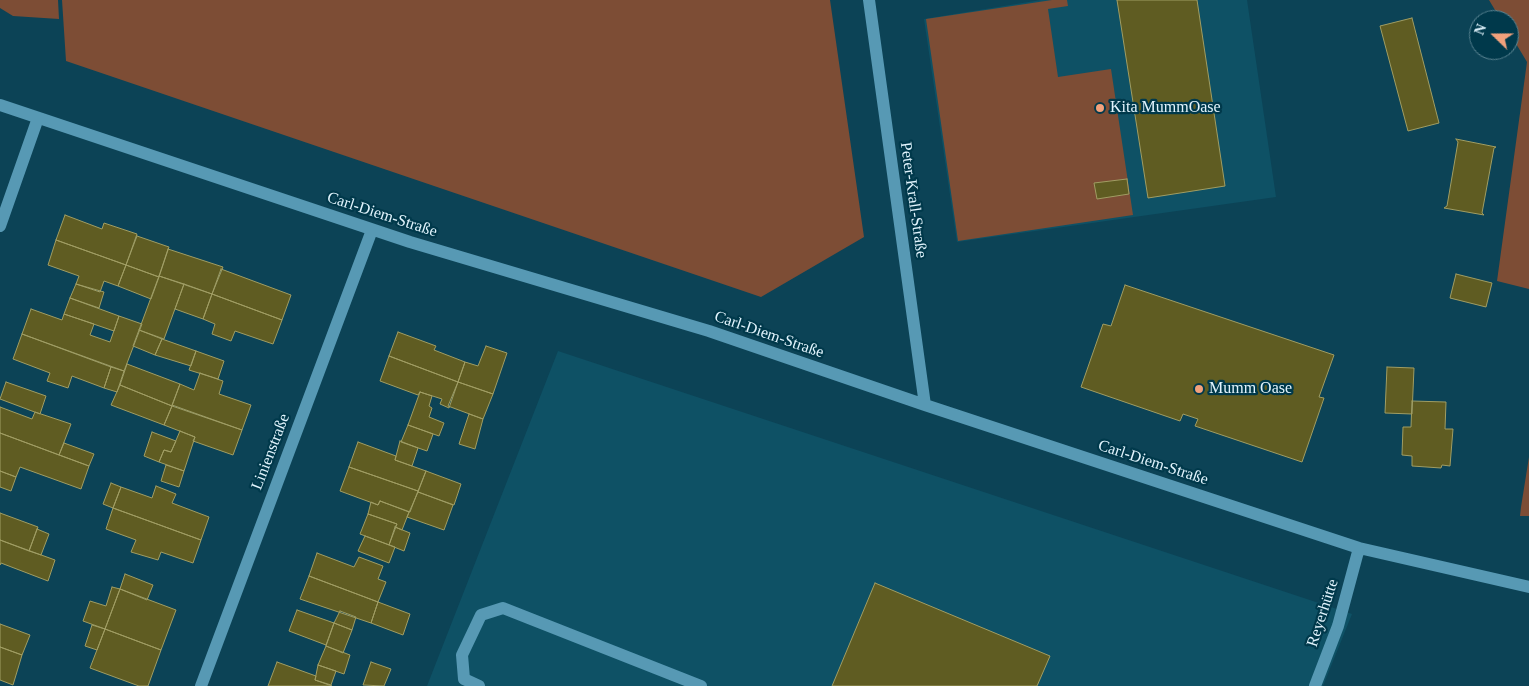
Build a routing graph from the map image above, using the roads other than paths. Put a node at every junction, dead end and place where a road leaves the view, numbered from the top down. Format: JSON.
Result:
{"nodes":[{"id":1,"x":869,"y":0,"type":"edge"},
{"id":2,"x":0,"y":105,"type":"edge"},
{"id":3,"x":38,"y":118,"type":"junction"},
{"id":4,"x":0,"y":226,"type":"edge"},
{"id":5,"x":372,"y":230,"type":"junction"},
{"id":6,"x":925,"y":405,"type":"junction"},
{"id":7,"x":1359,"y":548,"type":"junction"},
{"id":8,"x":1529,"y":587,"type":"edge"},
{"id":9,"x":201,"y":686,"type":"edge"},
{"id":10,"x":480,"y":686,"type":"edge"},
{"id":11,"x":700,"y":686,"type":"edge"},
{"id":12,"x":1315,"y":686,"type":"edge"}],
"edges":[{"from":1,"to":6,"type":"street","name":"Peter-Krall-Straße"},
{"from":2,"to":3,"type":"street","name":"Carl-Diem-Straße"},
{"from":3,"to":4,"type":"street"},
{"from":3,"to":5,"type":"street","name":"Carl-Diem-Straße"},
{"from":5,"to":6,"type":"street","name":"Carl-Diem-Straße"},
{"from":5,"to":9,"type":"street","name":"Linienstraße"},
{"from":6,"to":7,"type":"street","name":"Carl-Diem-Straße"},
{"from":7,"to":8,"type":"street","name":"Carl-Diem-Straße"},
{"from":7,"to":12,"type":"street","name":"Reyerhütte"},
{"from":10,"to":11,"type":"street"}]}
